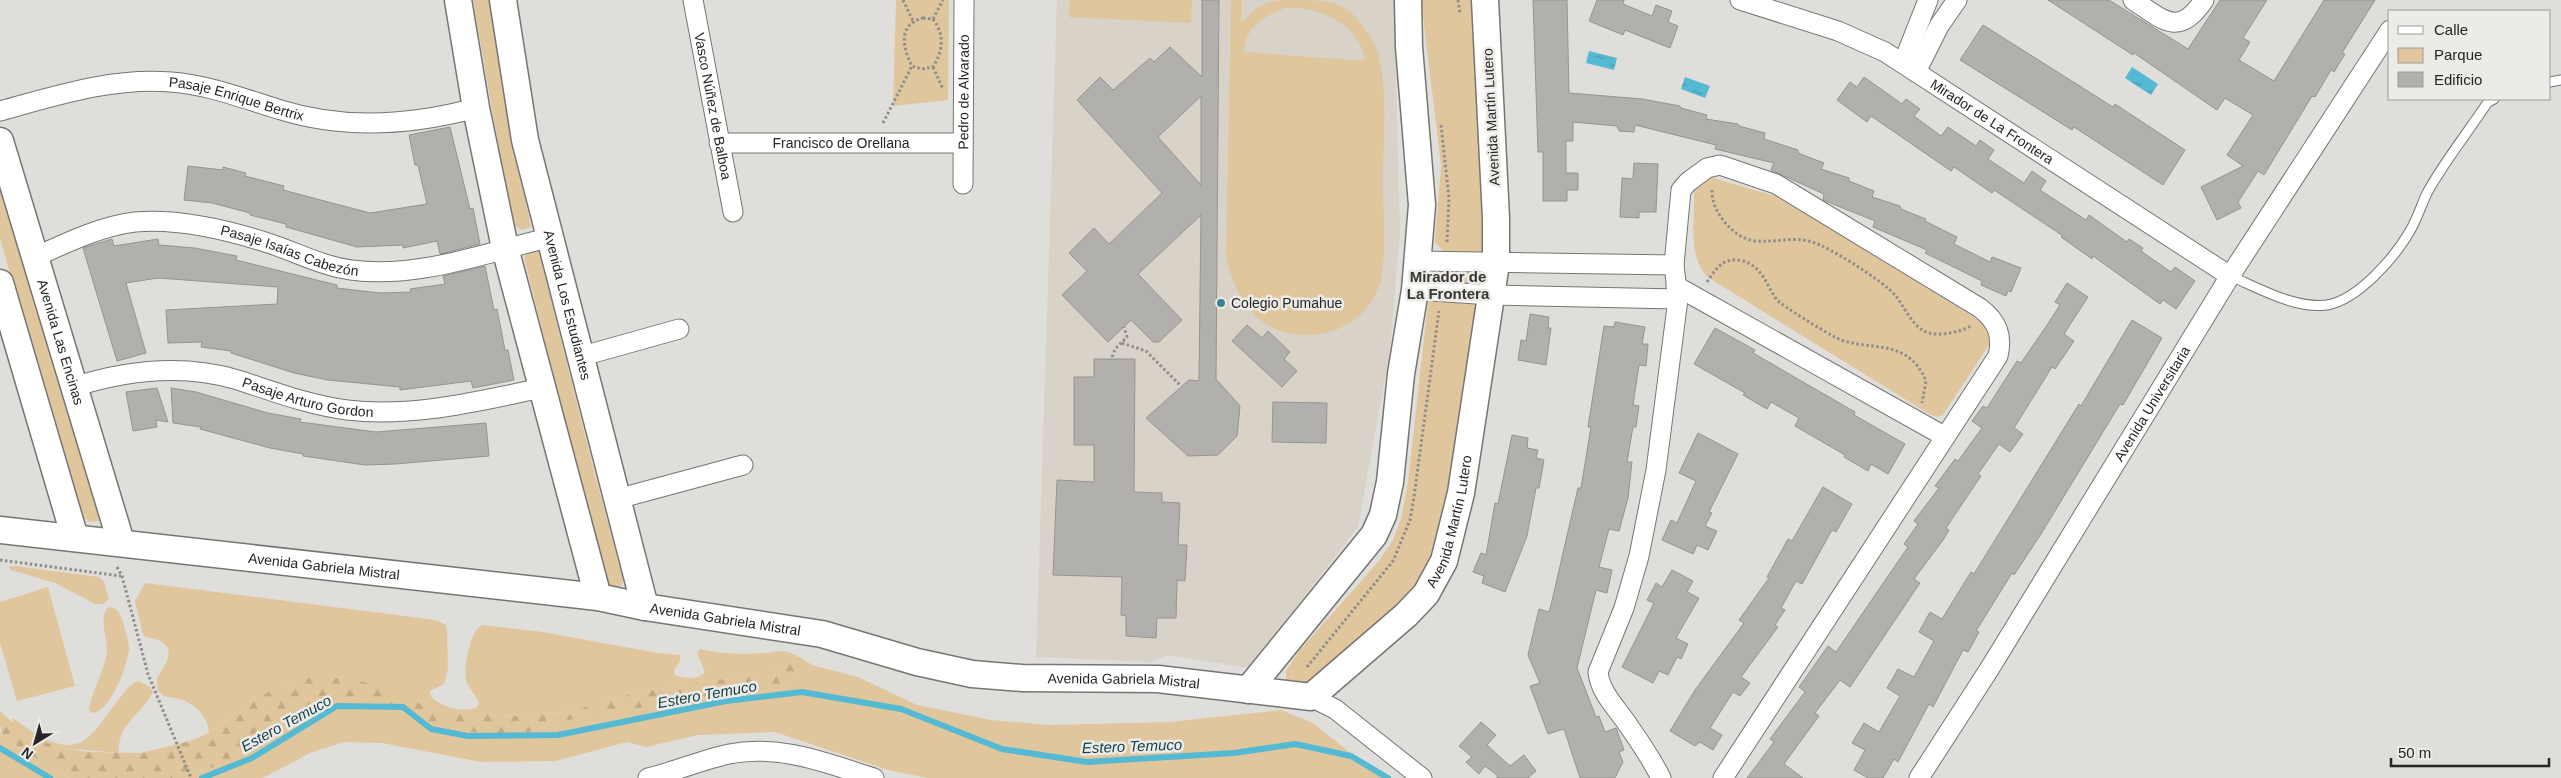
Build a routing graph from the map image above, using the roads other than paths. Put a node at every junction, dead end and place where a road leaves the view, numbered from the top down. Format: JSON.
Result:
{"nodes":[{"id":1,"x":458,"y":0,"type":"edge"},
{"id":2,"x":503,"y":0,"type":"edge"},
{"id":3,"x":693,"y":0,"type":"edge"},
{"id":4,"x":964,"y":0,"type":"edge"},
{"id":5,"x":1408,"y":0,"type":"edge"},
{"id":6,"x":1485,"y":0,"type":"edge"},
{"id":7,"x":1740,"y":0,"type":"edge"},
{"id":8,"x":1928,"y":0,"type":"edge"},
{"id":9,"x":1957,"y":0,"type":"edge"},
{"id":10,"x":2133,"y":0,"type":"edge"},
{"id":11,"x":2204,"y":0,"type":"edge"},
{"id":12,"x":2388,"y":33,"type":"edge"},
{"id":13,"x":1910,"y":67,"type":"junction"},
{"id":14,"x":2492,"y":100,"type":"edge"},
{"id":15,"x":476,"y":108,"type":"junction"},
{"id":16,"x":0,"y":111,"type":"edge"},
{"id":17,"x":0,"y":141,"type":"edge"},
{"id":18,"x":720,"y":143,"type":"junction"},
{"id":19,"x":963,"y":143,"type":"junction"},
{"id":20,"x":963,"y":184,"type":"dead end"},
{"id":21,"x":733,"y":212,"type":"dead end"},
{"id":22,"x":548,"y":238,"type":"junction"},
{"id":23,"x":505,"y":248,"type":"junction"},
{"id":24,"x":35,"y":257,"type":"junction"},
{"id":25,"x":1417,"y":261,"type":"junction"},
{"id":26,"x":1496,"y":263,"type":"junction"},
{"id":27,"x":1674,"y":265,"type":"junction"},
{"id":28,"x":2230,"y":276,"type":"junction"},
{"id":29,"x":0,"y":283,"type":"edge"},
{"id":30,"x":1415,"y":290,"type":"junction"},
{"id":31,"x":1683,"y":294,"type":"junction"},
{"id":32,"x":1492,"y":295,"type":"junction"},
{"id":33,"x":679,"y":330,"type":"dead end"},
{"id":34,"x":580,"y":357,"type":"junction"},
{"id":35,"x":74,"y":387,"type":"junction"},
{"id":36,"x":542,"y":388,"type":"junction"},
{"id":37,"x":1944,"y":436,"type":"junction"},
{"id":38,"x":743,"y":465,"type":"dead end"},
{"id":39,"x":617,"y":499,"type":"junction"},
{"id":40,"x":0,"y":530,"type":"edge"},
{"id":41,"x":75,"y":538,"type":"junction"},
{"id":42,"x":112,"y":541,"type":"junction"},
{"id":43,"x":598,"y":597,"type":"junction"},
{"id":44,"x":645,"y":607,"type":"junction"},
{"id":45,"x":1248,"y":690,"type":"junction"},
{"id":46,"x":1311,"y":697,"type":"junction"},
{"id":47,"x":828,"y":771,"type":"edge"},
{"id":48,"x":648,"y":778,"type":"edge"},
{"id":49,"x":874,"y":778,"type":"edge"},
{"id":50,"x":1422,"y":778,"type":"edge"},
{"id":51,"x":1660,"y":778,"type":"edge"},
{"id":52,"x":1723,"y":778,"type":"edge"},
{"id":53,"x":1919,"y":778,"type":"edge"}],
"edges":[{"from":1,"to":15,"type":"street"},
{"from":2,"to":22,"type":"street","name":"Avenida Los Estudiantes"},
{"from":3,"to":18,"type":"street","name":"Vasco Núñez de Balboa"},
{"from":4,"to":19,"type":"street","name":"Pedro de Alvarado"},
{"from":5,"to":25,"type":"street"},
{"from":6,"to":26,"type":"street","name":"Avenida Martín Lutero"},
{"from":7,"to":13,"type":"street","name":"Mirador de La Frontera"},
{"from":8,"to":13,"type":"street"},
{"from":9,"to":13,"type":"street"},
{"from":10,"to":11,"type":"street"},
{"from":12,"to":28,"type":"street","name":"Avenida Universitaria"},
{"from":13,"to":28,"type":"street","name":"Mirador de La Frontera"},
{"from":14,"to":28,"type":"lane"},
{"from":15,"to":16,"type":"street","name":"Pasaje Enrique Bertrix"},
{"from":15,"to":23,"type":"street"},
{"from":17,"to":24,"type":"street","name":"Avenida Las Encinas"},
{"from":18,"to":19,"type":"street","name":"Francisco de Orellana"},
{"from":18,"to":21,"type":"street","name":"Vasco Núñez de Balboa"},
{"from":19,"to":20,"type":"street","name":"Pedro de Alvarado"},
{"from":22,"to":23,"type":"street","name":"Pasaje Isaías Cabezón"},
{"from":22,"to":34,"type":"street","name":"Avenida Los Estudiantes"},
{"from":23,"to":24,"type":"street","name":"Pasaje Isaías Cabezón"},
{"from":23,"to":36,"type":"street"},
{"from":24,"to":35,"type":"street","name":"Avenida Las Encinas"},
{"from":25,"to":26,"type":"street"},
{"from":25,"to":30,"type":"street"},
{"from":26,"to":27,"type":"street"},
{"from":26,"to":32,"type":"street","name":"Avenida Martín Lutero"},
{"from":27,"to":31,"type":"street"},
{"from":27,"to":37,"type":"street"},
{"from":28,"to":53,"type":"street","name":"Avenida Universitaria"},
{"from":29,"to":41,"type":"street"},
{"from":30,"to":32,"type":"street"},
{"from":30,"to":45,"type":"street"},
{"from":31,"to":32,"type":"street"},
{"from":31,"to":37,"type":"street"},
{"from":31,"to":51,"type":"street"},
{"from":32,"to":46,"type":"street","name":"Avenida Martín Lutero"},
{"from":33,"to":34,"type":"street"},
{"from":34,"to":39,"type":"street","name":"Avenida Los Estudiantes"},
{"from":35,"to":36,"type":"street","name":"Pasaje Arturo Gordon"},
{"from":35,"to":42,"type":"street","name":"Avenida Las Encinas"},
{"from":36,"to":43,"type":"street"},
{"from":37,"to":52,"type":"street"},
{"from":38,"to":39,"type":"street"},
{"from":39,"to":44,"type":"street","name":"Avenida Los Estudiantes"},
{"from":40,"to":41,"type":"street","name":"Avenida Gabriela Mistral"},
{"from":41,"to":42,"type":"street","name":"Avenida Gabriela Mistral"},
{"from":42,"to":43,"type":"street","name":"Avenida Gabriela Mistral"},
{"from":43,"to":44,"type":"street","name":"Avenida Gabriela Mistral"},
{"from":44,"to":45,"type":"street","name":"Avenida Gabriela Mistral"},
{"from":45,"to":46,"type":"street","name":"Avenida Gabriela Mistral"},
{"from":46,"to":50,"type":"street","name":"Avenida Gabriela Mistral"},
{"from":47,"to":48,"type":"street"},
{"from":47,"to":49,"type":"street"}]}
